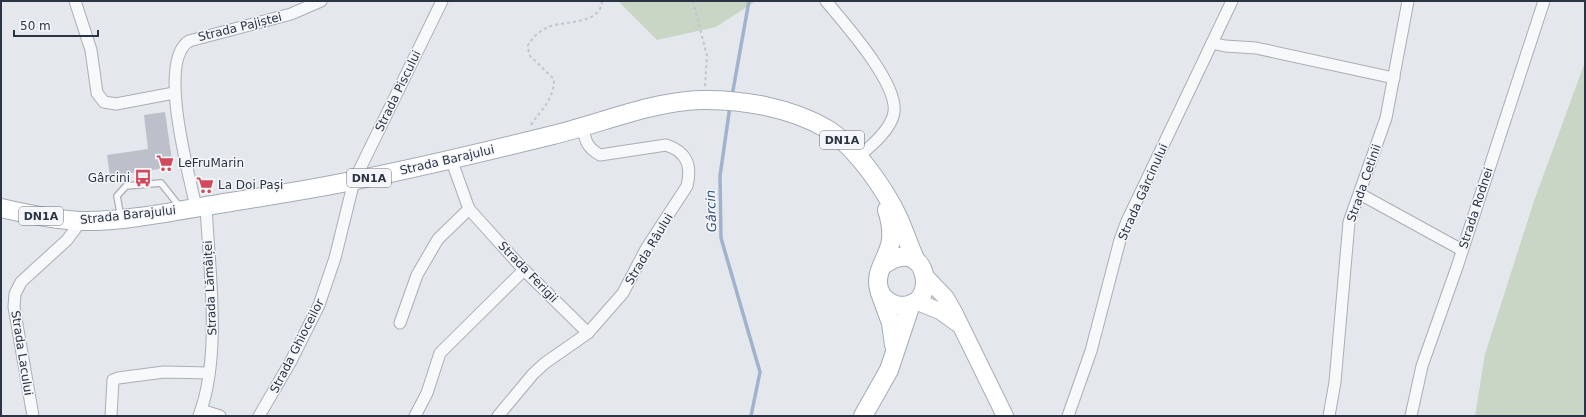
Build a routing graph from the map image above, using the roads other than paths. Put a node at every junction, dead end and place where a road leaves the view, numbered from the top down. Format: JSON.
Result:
{"nodes":[{"id":1,"x":75,"y":1,"type":"edge"},
{"id":2,"x":321,"y":1,"type":"edge"},
{"id":3,"x":442,"y":1,"type":"edge"},
{"id":4,"x":826,"y":1,"type":"edge"},
{"id":5,"x":1232,"y":1,"type":"edge"},
{"id":6,"x":1408,"y":1,"type":"edge"},
{"id":7,"x":1544,"y":1,"type":"edge"},
{"id":8,"x":1212,"y":43,"type":"junction"},
{"id":9,"x":1394,"y":78,"type":"junction"},
{"id":10,"x":174,"y":93,"type":"junction"},
{"id":11,"x":583,"y":128,"type":"junction"},
{"id":12,"x":858,"y":157,"type":"junction"},
{"id":13,"x":451,"y":159,"type":"junction"},
{"id":14,"x":354,"y":181,"type":"junction"},
{"id":15,"x":882,"y":190,"type":"junction"},
{"id":16,"x":1360,"y":194,"type":"junction"},
{"id":17,"x":1,"y":208,"type":"edge"},
{"id":18,"x":195,"y":208,"type":"junction"},
{"id":19,"x":469,"y":209,"type":"junction"},
{"id":20,"x":121,"y":218,"type":"junction"},
{"id":21,"x":81,"y":221,"type":"junction"},
{"id":22,"x":1462,"y":250,"type":"junction"},
{"id":23,"x":916,"y":261,"type":"junction"},
{"id":24,"x":882,"y":266,"type":"junction"},
{"id":25,"x":524,"y":270,"type":"junction"},
{"id":26,"x":926,"y":276,"type":"junction"},
{"id":27,"x":880,"y":292,"type":"junction"},
{"id":28,"x":913,"y":302,"type":"junction"},
{"id":29,"x":400,"y":323,"type":"dead end"},
{"id":30,"x":960,"y":326,"type":"junction"},
{"id":31,"x":588,"y":333,"type":"junction"},
{"id":32,"x":894,"y":356,"type":"junction"},
{"id":33,"x":209,"y":373,"type":"junction"},
{"id":34,"x":200,"y":413,"type":"edge"},
{"id":35,"x":33,"y":416,"type":"edge"},
{"id":36,"x":111,"y":416,"type":"edge"},
{"id":37,"x":220,"y":416,"type":"edge"},
{"id":38,"x":259,"y":416,"type":"edge"},
{"id":39,"x":415,"y":416,"type":"edge"},
{"id":40,"x":498,"y":416,"type":"edge"},
{"id":41,"x":863,"y":416,"type":"edge"},
{"id":42,"x":1005,"y":416,"type":"edge"},
{"id":43,"x":1068,"y":416,"type":"edge"},
{"id":44,"x":1329,"y":416,"type":"edge"},
{"id":45,"x":1411,"y":416,"type":"edge"}],
"edges":[{"from":1,"to":10,"type":"street"},
{"from":2,"to":10,"type":"street","name":"Strada Pajiștei"},
{"from":3,"to":14,"type":"street","name":"Strada Piscului"},
{"from":4,"to":12,"type":"street"},
{"from":5,"to":8,"type":"street","name":"Strada Gârcinului"},
{"from":6,"to":9,"type":"street","name":"Strada Cetinii"},
{"from":7,"to":22,"type":"street","name":"Strada Rodnei"},
{"from":8,"to":9,"type":"street"},
{"from":8,"to":43,"type":"street","name":"Strada Gârcinului"},
{"from":9,"to":16,"type":"street","name":"Strada Cetinii"},
{"from":10,"to":18,"type":"street","name":"Strada Pajiștei"},
{"from":11,"to":12,"type":"main road","name":"Strada Barajului","number":"DN1A"},
{"from":11,"to":13,"type":"main road","name":"Strada Barajului","number":"DN1A"},
{"from":11,"to":31,"type":"street","name":"Strada Râului"},
{"from":12,"to":15,"type":"main road","number":"DN1A"},
{"from":13,"to":14,"type":"main road","name":"Strada Barajului","number":"DN1A"},
{"from":13,"to":19,"type":"street","name":"Strada Ferigii"},
{"from":14,"to":18,"type":"main road","name":"Strada Barajului","number":"DN1A"},
{"from":14,"to":38,"type":"street","name":"Strada Ghioceilor"},
{"from":15,"to":23,"type":"main road","number":"DN1A"},
{"from":15,"to":24,"type":"main road","number":"DN1A"},
{"from":16,"to":22,"type":"street"},
{"from":16,"to":44,"type":"street","name":"Strada Cetinii"},
{"from":17,"to":21,"type":"main road","name":"Strada Barajului","number":"DN1A"},
{"from":18,"to":20,"type":"main road","name":"Strada Barajului","number":"DN1A"},
{"from":18,"to":20,"type":"lane"},
{"from":18,"to":33,"type":"street","name":"Strada Lămâiței"},
{"from":19,"to":25,"type":"street","name":"Strada Ferigii"},
{"from":19,"to":29,"type":"street"},
{"from":20,"to":21,"type":"main road","name":"Strada Barajului","number":"DN1A"},
{"from":21,"to":35,"type":"street","name":"Strada Lacului"},
{"from":22,"to":45,"type":"street","name":"Strada Rodnei"},
{"from":23,"to":24,"type":"main road"},
{"from":23,"to":26,"type":"main road","number":"DN1A"},
{"from":24,"to":27,"type":"main road","number":"DN1A"},
{"from":25,"to":31,"type":"street","name":"Strada Ferigii"},
{"from":25,"to":39,"type":"street"},
{"from":26,"to":28,"type":"main road","number":"DN1A"},
{"from":26,"to":30,"type":"main road"},
{"from":27,"to":28,"type":"main road"},
{"from":27,"to":32,"type":"main road","number":"DN1A"},
{"from":28,"to":30,"type":"main road"},
{"from":28,"to":32,"type":"main road","number":"DN1A"},
{"from":30,"to":42,"type":"main road"},
{"from":31,"to":40,"type":"street","name":"Strada Râului"},
{"from":32,"to":41,"type":"main road","number":"DN1A"},
{"from":33,"to":34,"type":"street","name":"Strada Lămâiței"},
{"from":33,"to":36,"type":"street"},
{"from":34,"to":37,"type":"street"}]}
